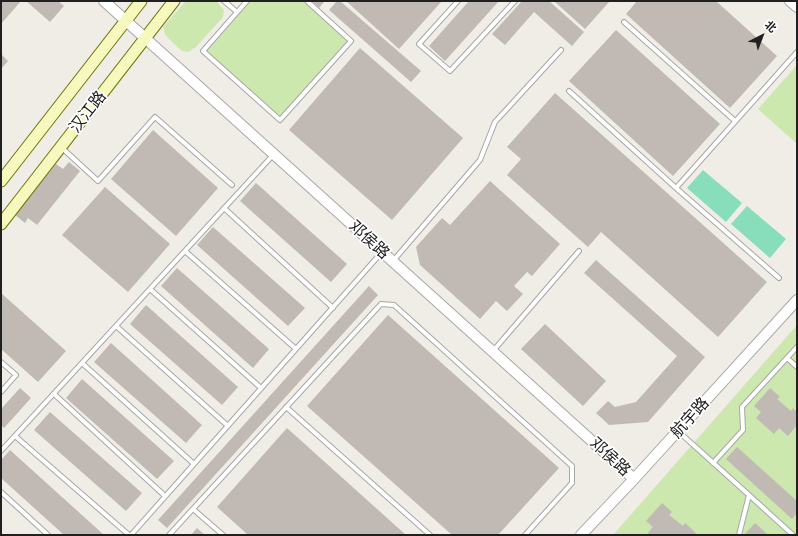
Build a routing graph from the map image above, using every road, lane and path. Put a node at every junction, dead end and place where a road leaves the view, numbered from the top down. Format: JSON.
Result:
{"nodes":[{"id":1,"x":104,"y":1,"type":"edge"},
{"id":2,"x":141,"y":1,"type":"edge"},
{"id":3,"x":174,"y":1,"type":"edge"},
{"id":4,"x":224,"y":1,"type":"edge"},
{"id":5,"x":247,"y":1,"type":"edge"},
{"id":6,"x":307,"y":1,"type":"edge"},
{"id":7,"x":458,"y":1,"type":"edge"},
{"id":8,"x":515,"y":1,"type":"edge"},
{"id":9,"x":790,"y":1,"type":"edge"},
{"id":10,"x":797,"y":7,"type":"edge"},
{"id":11,"x":237,"y":12,"type":"junction"},
{"id":12,"x":126,"y":20,"type":"junction"},
{"id":13,"x":624,"y":22,"type":"dead end"},
{"id":14,"x":146,"y":38,"type":"junction"},
{"id":15,"x":561,"y":50,"type":"dead end"},
{"id":16,"x":797,"y":52,"type":"edge"},
{"id":17,"x":569,"y":91,"type":"dead end"},
{"id":18,"x":735,"y":122,"type":"junction"},
{"id":19,"x":61,"y":147,"type":"junction"},
{"id":20,"x":274,"y":154,"type":"junction"},
{"id":21,"x":1,"y":181,"type":"edge"},
{"id":22,"x":232,"y":185,"type":"dead end"},
{"id":23,"x":676,"y":188,"type":"junction"},
{"id":24,"x":224,"y":208,"type":"junction"},
{"id":25,"x":1,"y":224,"type":"edge"},
{"id":26,"x":185,"y":251,"type":"junction"},
{"id":27,"x":579,"y":251,"type":"dead end"},
{"id":28,"x":382,"y":252,"type":"junction"},
{"id":29,"x":393,"y":261,"type":"junction"},
{"id":30,"x":779,"y":278,"type":"dead end"},
{"id":31,"x":150,"y":289,"type":"junction"},
{"id":32,"x":797,"y":300,"type":"edge"},
{"id":33,"x":333,"y":308,"type":"junction"},
{"id":34,"x":116,"y":326,"type":"junction"},
{"id":35,"x":797,"y":347,"type":"edge"},
{"id":36,"x":296,"y":349,"type":"junction"},
{"id":37,"x":492,"y":352,"type":"junction"},
{"id":38,"x":787,"y":358,"type":"junction"},
{"id":39,"x":1,"y":362,"type":"edge"},
{"id":40,"x":82,"y":363,"type":"junction"},
{"id":41,"x":797,"y":368,"type":"edge"},
{"id":42,"x":261,"y":388,"type":"junction"},
{"id":43,"x":1,"y":392,"type":"edge"},
{"id":44,"x":54,"y":394,"type":"junction"},
{"id":45,"x":286,"y":407,"type":"junction"},
{"id":46,"x":228,"y":426,"type":"junction"},
{"id":47,"x":678,"y":431,"type":"junction"},
{"id":48,"x":15,"y":436,"type":"junction"},
{"id":49,"x":1,"y":451,"type":"edge"},
{"id":50,"x":713,"y":463,"type":"junction"},
{"id":51,"x":194,"y":464,"type":"junction"},
{"id":52,"x":634,"y":479,"type":"junction"},
{"id":53,"x":1,"y":492,"type":"edge"},
{"id":54,"x":749,"y":495,"type":"junction"},
{"id":55,"x":165,"y":496,"type":"junction"},
{"id":56,"x":193,"y":509,"type":"junction"},
{"id":57,"x":48,"y":535,"type":"edge"},
{"id":58,"x":130,"y":535,"type":"edge"},
{"id":59,"x":169,"y":535,"type":"edge"},
{"id":60,"x":223,"y":535,"type":"edge"},
{"id":61,"x":430,"y":535,"type":"edge"},
{"id":62,"x":525,"y":535,"type":"edge"},
{"id":63,"x":581,"y":535,"type":"edge"},
{"id":64,"x":739,"y":535,"type":"edge"},
{"id":65,"x":793,"y":535,"type":"edge"}],
"edges":[{"from":1,"to":12,"type":"street","name":"邓侯路"},
{"from":2,"to":12,"type":"main road","name":"汉江路"},
{"from":3,"to":14,"type":"main road","name":"汉江路"},
{"from":4,"to":11,"type":"lane"},
{"from":5,"to":11,"type":"lane"},
{"from":6,"to":11,"type":"lane"},
{"from":7,"to":8,"type":"lane"},
{"from":9,"to":10,"type":"street"},
{"from":12,"to":14,"type":"street","name":"邓侯路"},
{"from":12,"to":21,"type":"main road","name":"汉江路"},
{"from":13,"to":18,"type":"lane"},
{"from":14,"to":19,"type":"main road","name":"汉江路"},
{"from":14,"to":20,"type":"street","name":"邓侯路"},
{"from":15,"to":29,"type":"lane"},
{"from":16,"to":18,"type":"lane"},
{"from":17,"to":23,"type":"lane"},
{"from":18,"to":23,"type":"lane"},
{"from":19,"to":22,"type":"lane"},
{"from":19,"to":25,"type":"main road","name":"汉江路"},
{"from":20,"to":24,"type":"lane"},
{"from":20,"to":28,"type":"street","name":"邓侯路"},
{"from":23,"to":30,"type":"lane"},
{"from":24,"to":26,"type":"lane"},
{"from":24,"to":33,"type":"lane"},
{"from":26,"to":31,"type":"lane"},
{"from":26,"to":36,"type":"lane"},
{"from":27,"to":37,"type":"lane"},
{"from":28,"to":29,"type":"street","name":"邓侯路"},
{"from":28,"to":33,"type":"lane"},
{"from":29,"to":37,"type":"street","name":"邓侯路"},
{"from":31,"to":34,"type":"lane"},
{"from":31,"to":42,"type":"lane"},
{"from":32,"to":47,"type":"street","name":"航宇路"},
{"from":33,"to":36,"type":"lane"},
{"from":34,"to":40,"type":"lane"},
{"from":34,"to":46,"type":"lane"},
{"from":35,"to":38,"type":"lane"},
{"from":36,"to":42,"type":"lane"},
{"from":37,"to":52,"type":"street","name":"邓侯路"},
{"from":38,"to":41,"type":"lane"},
{"from":38,"to":50,"type":"lane"},
{"from":39,"to":43,"type":"lane"},
{"from":40,"to":44,"type":"lane"},
{"from":40,"to":51,"type":"lane"},
{"from":42,"to":46,"type":"lane"},
{"from":44,"to":48,"type":"lane"},
{"from":44,"to":55,"type":"lane"},
{"from":45,"to":56,"type":"lane"},
{"from":45,"to":61,"type":"lane"},
{"from":45,"to":62,"type":"lane"},
{"from":46,"to":51,"type":"lane"},
{"from":47,"to":50,"type":"lane"},
{"from":47,"to":52,"type":"street","name":"航宇路"},
{"from":48,"to":49,"type":"lane"},
{"from":48,"to":58,"type":"lane"},
{"from":50,"to":54,"type":"lane"},
{"from":51,"to":55,"type":"lane"},
{"from":52,"to":63,"type":"street","name":"航宇路"},
{"from":53,"to":57,"type":"lane"},
{"from":54,"to":64,"type":"lane"},
{"from":54,"to":65,"type":"lane"},
{"from":55,"to":58,"type":"lane"},
{"from":56,"to":59,"type":"lane"},
{"from":56,"to":60,"type":"lane"}]}
